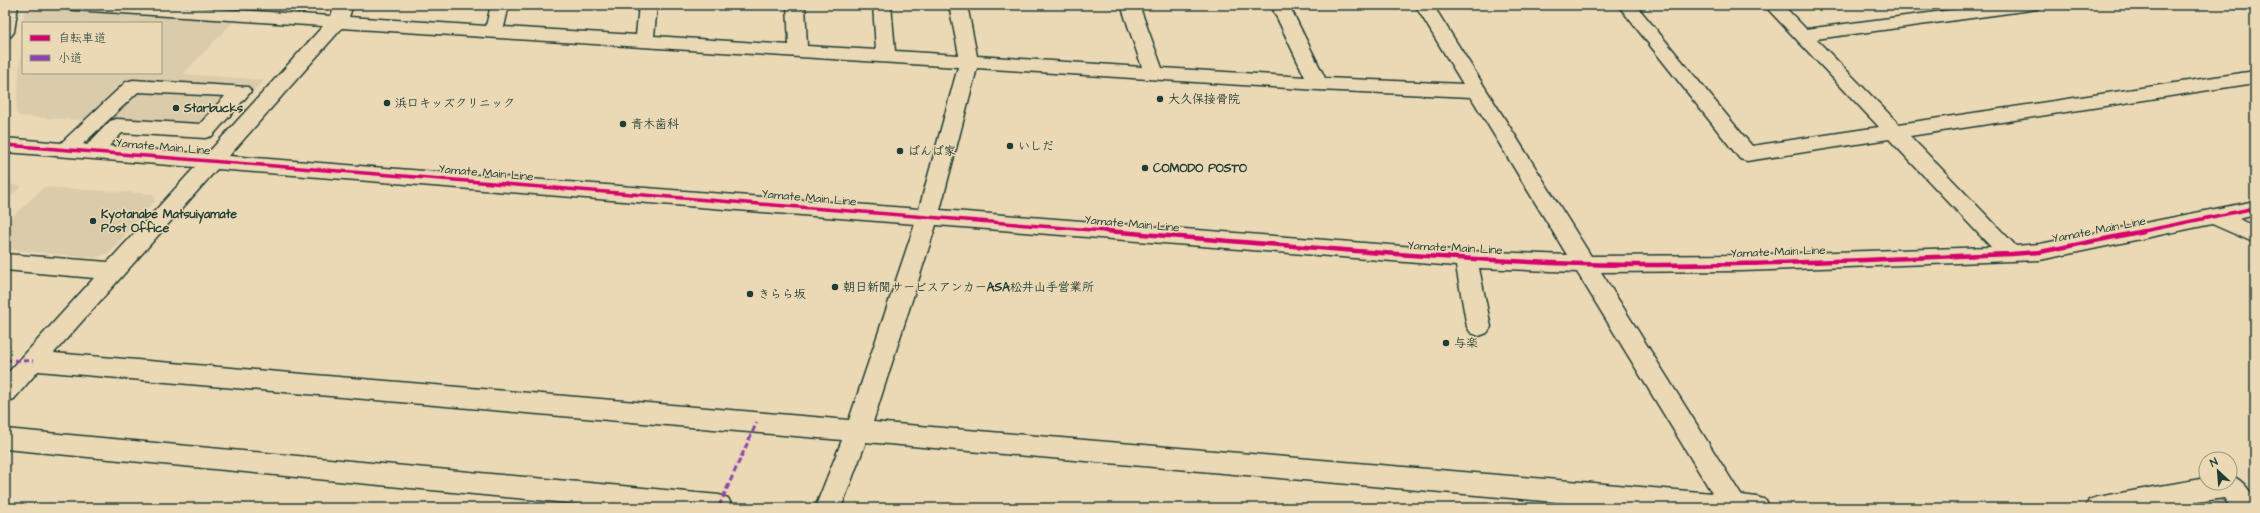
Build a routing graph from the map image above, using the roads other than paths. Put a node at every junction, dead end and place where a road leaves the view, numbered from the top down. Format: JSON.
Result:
{"nodes":[{"id":1,"x":9,"y":5,"type":"edge"},
{"id":2,"x":74,"y":5,"type":"edge"},
{"id":3,"x":500,"y":5,"type":"edge"},
{"id":4,"x":648,"y":5,"type":"edge"},
{"id":5,"x":796,"y":5,"type":"edge"},
{"id":6,"x":882,"y":5,"type":"edge"},
{"id":7,"x":958,"y":5,"type":"edge"},
{"id":8,"x":1130,"y":5,"type":"edge"},
{"id":9,"x":1280,"y":5,"type":"edge"},
{"id":10,"x":1424,"y":5,"type":"edge"},
{"id":11,"x":1627,"y":5,"type":"edge"},
{"id":12,"x":1773,"y":5,"type":"edge"},
{"id":13,"x":1914,"y":5,"type":"edge"},
{"id":14,"x":2031,"y":5,"type":"edge"},
{"id":15,"x":192,"y":9,"type":"edge"},
{"id":16,"x":341,"y":13,"type":"edge"},
{"id":17,"x":1928,"y":19,"type":"junction"},
{"id":18,"x":5,"y":32,"type":"edge"},
{"id":19,"x":494,"y":32,"type":"junction"},
{"id":20,"x":1802,"y":35,"type":"junction"},
{"id":21,"x":644,"y":41,"type":"junction"},
{"id":22,"x":798,"y":50,"type":"junction"},
{"id":23,"x":886,"y":56,"type":"junction"},
{"id":24,"x":969,"y":61,"type":"junction"},
{"id":25,"x":1154,"y":73,"type":"junction"},
{"id":26,"x":2255,"y":77,"type":"edge"},
{"id":27,"x":1318,"y":84,"type":"junction"},
{"id":28,"x":1477,"y":91,"type":"junction"},
{"id":29,"x":1894,"y":132,"type":"junction"},
{"id":30,"x":5,"y":145,"type":"edge"},
{"id":31,"x":66,"y":150,"type":"junction"},
{"id":32,"x":93,"y":151,"type":"junction"},
{"id":33,"x":213,"y":161,"type":"junction"},
{"id":34,"x":2255,"y":208,"type":"edge"},
{"id":35,"x":2215,"y":217,"type":"junction"},
{"id":36,"x":928,"y":218,"type":"junction"},
{"id":37,"x":2255,"y":235,"type":"edge"},
{"id":38,"x":2011,"y":254,"type":"junction"},
{"id":39,"x":1466,"y":259,"type":"junction"},
{"id":40,"x":5,"y":262,"type":"edge"},
{"id":41,"x":1584,"y":264,"type":"junction"},
{"id":42,"x":114,"y":271,"type":"junction"},
{"id":43,"x":1479,"y":327,"type":"dead end"},
{"id":44,"x":33,"y":361,"type":"junction"},
{"id":45,"x":5,"y":392,"type":"edge"},
{"id":46,"x":858,"y":431,"type":"junction"},
{"id":47,"x":5,"y":439,"type":"edge"},
{"id":48,"x":1742,"y":507,"type":"edge"},
{"id":49,"x":718,"y":508,"type":"edge"},
{"id":50,"x":828,"y":508,"type":"edge"},
{"id":51,"x":2098,"y":508,"type":"edge"},
{"id":52,"x":2246,"y":508,"type":"edge"}],
"edges":[{"from":1,"to":18,"type":"street"},
{"from":2,"to":15,"type":"street"},
{"from":3,"to":19,"type":"street"},
{"from":4,"to":21,"type":"street"},
{"from":5,"to":22,"type":"street"},
{"from":6,"to":23,"type":"street"},
{"from":7,"to":24,"type":"street"},
{"from":8,"to":25,"type":"street"},
{"from":9,"to":27,"type":"street"},
{"from":10,"to":28,"type":"street"},
{"from":11,"to":29,"type":"street"},
{"from":12,"to":20,"type":"street"},
{"from":13,"to":17,"type":"street"},
{"from":14,"to":17,"type":"street"},
{"from":15,"to":16,"type":"street"},
{"from":16,"to":19,"type":"street"},
{"from":16,"to":33,"type":"street"},
{"from":17,"to":20,"type":"street"},
{"from":19,"to":21,"type":"street"},
{"from":20,"to":29,"type":"street"},
{"from":21,"to":22,"type":"street"},
{"from":22,"to":23,"type":"street"},
{"from":23,"to":24,"type":"street"},
{"from":24,"to":25,"type":"street"},
{"from":24,"to":36,"type":"street"},
{"from":25,"to":27,"type":"street"},
{"from":26,"to":29,"type":"street"},
{"from":27,"to":28,"type":"street"},
{"from":28,"to":41,"type":"street"},
{"from":29,"to":38,"type":"street"},
{"from":30,"to":31,"type":"street","name":"Yamate Main Line"},
{"from":31,"to":32,"type":"street","name":"Yamate Main Line"},
{"from":31,"to":32,"type":"street"},
{"from":32,"to":33,"type":"street","name":"Yamate Main Line"},
{"from":33,"to":36,"type":"street","name":"Yamate Main Line"},
{"from":33,"to":42,"type":"street"},
{"from":34,"to":35,"type":"street","name":"Yamate Main Line"},
{"from":35,"to":37,"type":"street"},
{"from":35,"to":38,"type":"street","name":"Yamate Main Line"},
{"from":36,"to":39,"type":"street","name":"Yamate Main Line"},
{"from":36,"to":46,"type":"street"},
{"from":38,"to":41,"type":"street","name":"Yamate Main Line"},
{"from":39,"to":41,"type":"street","name":"Yamate Main Line"},
{"from":39,"to":43,"type":"street"},
{"from":40,"to":42,"type":"street"},
{"from":41,"to":48,"type":"street"},
{"from":42,"to":44,"type":"street"},
{"from":44,"to":45,"type":"street"},
{"from":44,"to":46,"type":"street"},
{"from":46,"to":48,"type":"street"},
{"from":46,"to":50,"type":"street"},
{"from":47,"to":49,"type":"street"},
{"from":51,"to":52,"type":"street"}]}
